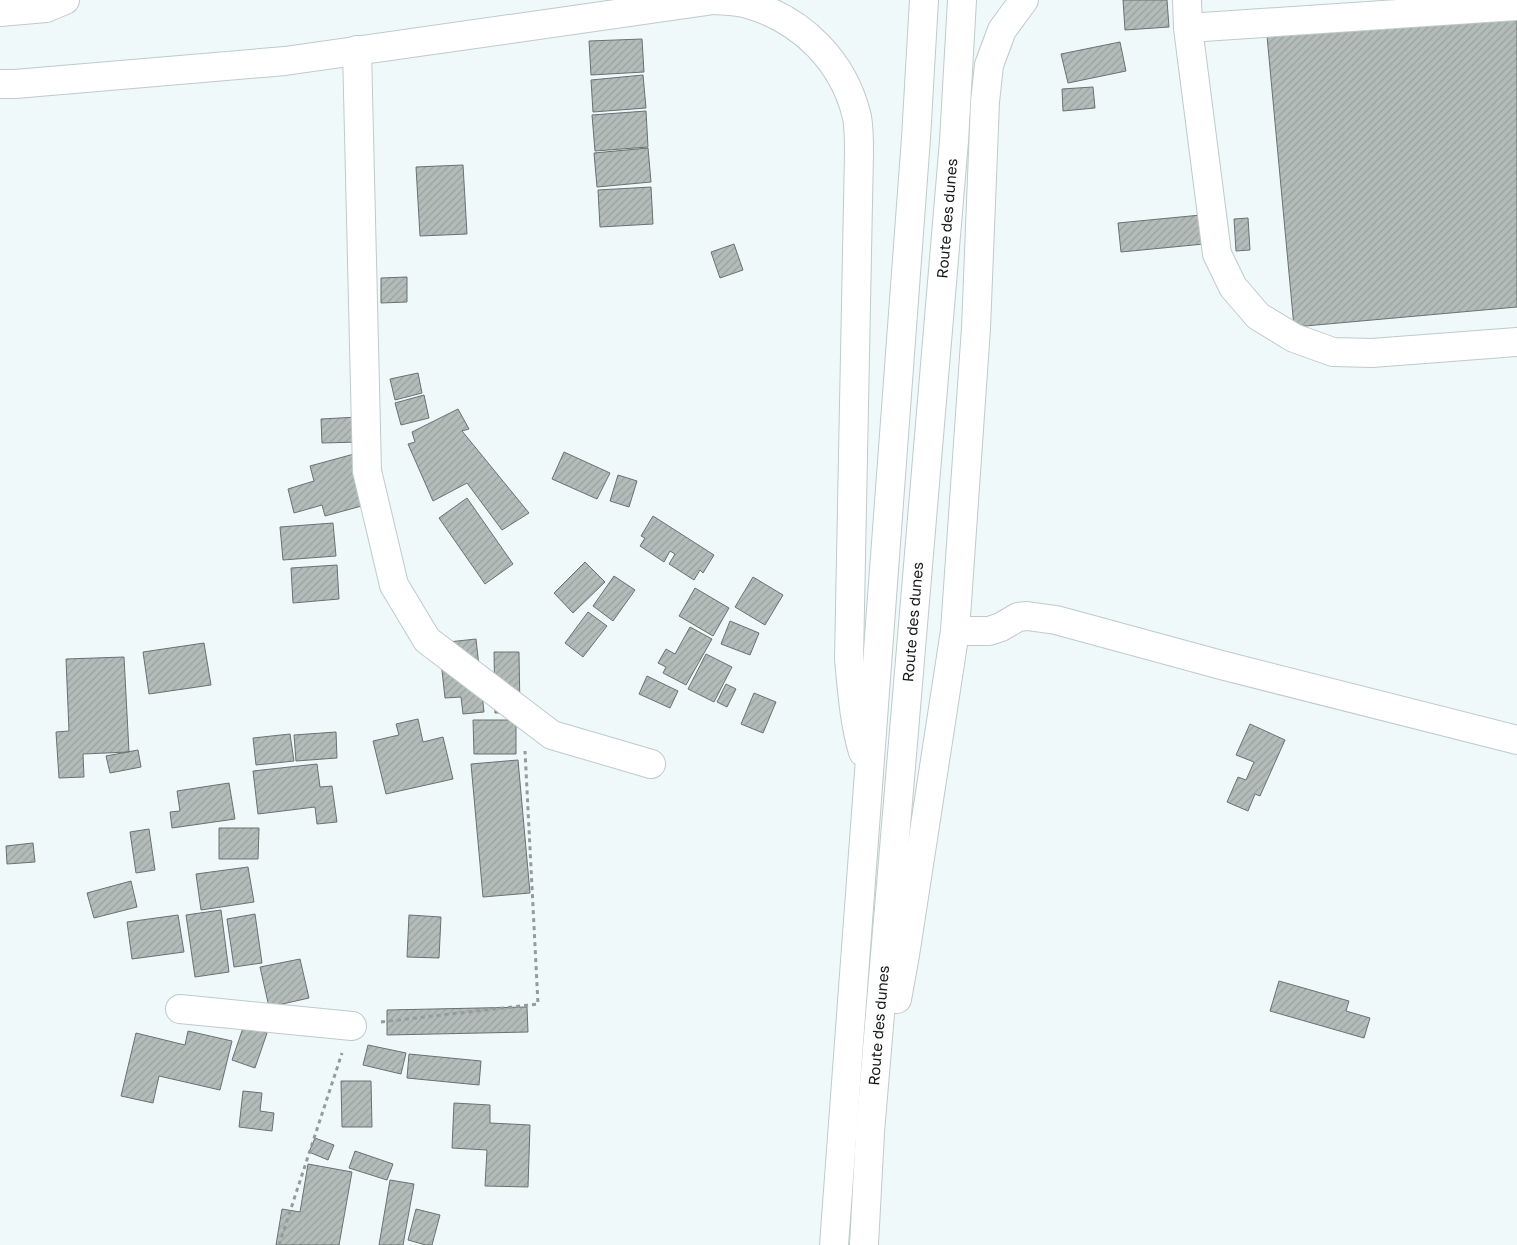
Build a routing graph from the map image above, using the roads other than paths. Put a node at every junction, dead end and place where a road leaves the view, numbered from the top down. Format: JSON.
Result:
{"nodes":[{"id":1,"x":714,"y":0,"type":"edge"},
{"id":2,"x":924,"y":0,"type":"edge"},
{"id":3,"x":962,"y":0,"type":"edge"},
{"id":4,"x":1024,"y":0,"type":"edge"},
{"id":5,"x":1187,"y":0,"type":"edge"},
{"id":6,"x":55,"y":4,"type":"edge"},
{"id":7,"x":1517,"y":6,"type":"edge"},
{"id":8,"x":0,"y":12,"type":"edge"},
{"id":9,"x":1188,"y":28,"type":"junction"},
{"id":10,"x":357,"y":50,"type":"junction"},
{"id":11,"x":0,"y":84,"type":"edge"},
{"id":12,"x":1517,"y":342,"type":"edge"},
{"id":13,"x":955,"y":631,"type":"junction"},
{"id":14,"x":1517,"y":740,"type":"edge"},
{"id":15,"x":652,"y":764,"type":"dead end"},
{"id":16,"x":870,"y":776,"type":"junction"},
{"id":17,"x":180,"y":1009,"type":"dead end"},
{"id":18,"x":352,"y":1026,"type":"road end"},
{"id":19,"x":870,"y":1132,"type":"junction"},
{"id":20,"x":834,"y":1245,"type":"edge"},
{"id":21,"x":864,"y":1245,"type":"edge"}],
"edges":[{"from":1,"to":10,"type":"main road"},
{"from":1,"to":16,"type":"main road"},
{"from":2,"to":16,"type":"main road"},
{"from":3,"to":19,"type":"main road","name":"Route des dunes"},
{"from":4,"to":13,"type":"main road"},
{"from":5,"to":9,"type":"main road"},
{"from":6,"to":8,"type":"main road"},
{"from":7,"to":9,"type":"main road"},
{"from":9,"to":12,"type":"main road"},
{"from":10,"to":11,"type":"main road"},
{"from":10,"to":15,"type":"main road"},
{"from":13,"to":14,"type":"main road"},
{"from":13,"to":19,"type":"main road"},
{"from":16,"to":20,"type":"main road"},
{"from":17,"to":18,"type":"main road"},
{"from":19,"to":21,"type":"main road","name":"Route des dunes"}]}
